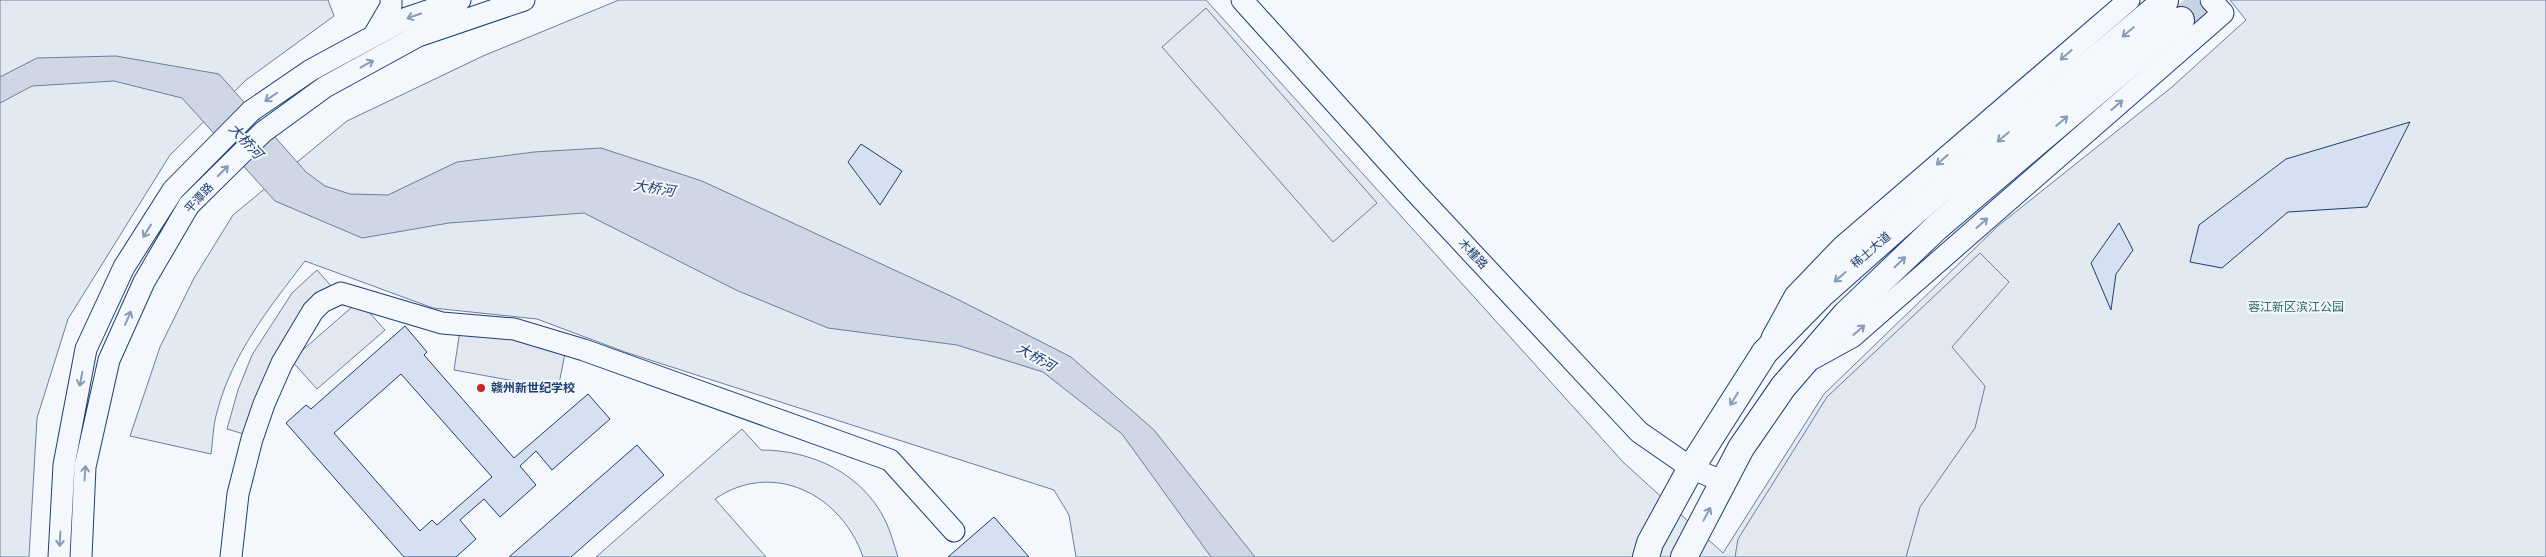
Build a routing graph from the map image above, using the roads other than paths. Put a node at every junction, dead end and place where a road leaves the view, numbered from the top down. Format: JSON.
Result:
{"nodes":[{"id":1,"x":391,"y":0,"type":"edge"},
{"id":2,"x":460,"y":0,"type":"edge"},
{"id":3,"x":1242,"y":0,"type":"edge"},
{"id":4,"x":2129,"y":0,"type":"edge"},
{"id":5,"x":2211,"y":0,"type":"edge"},
{"id":6,"x":511,"y":2,"type":"edge"},
{"id":7,"x":2173,"y":11,"type":"edge"},
{"id":8,"x":374,"y":35,"type":"junction"},
{"id":9,"x":1765,"y":352,"type":"junction"},
{"id":10,"x":1803,"y":364,"type":"junction"},
{"id":11,"x":1691,"y":468,"type":"junction"},
{"id":12,"x":1724,"y":482,"type":"junction"},
{"id":13,"x":954,"y":531,"type":"dead end"},
{"id":14,"x":59,"y":557,"type":"edge"},
{"id":15,"x":81,"y":557,"type":"edge"},
{"id":16,"x":231,"y":557,"type":"edge"},
{"id":17,"x":1646,"y":557,"type":"edge"},
{"id":18,"x":1684,"y":557,"type":"edge"}],
"edges":[{"from":1,"to":8,"type":"street"},
{"from":2,"to":8,"type":"street","name":"平潭路","one_way":true},
{"from":3,"to":11,"type":"street","name":"木槿路"},
{"from":4,"to":9,"type":"street","one_way":true},
{"from":10,"to":5,"type":"street","one_way":true},
{"from":15,"to":6,"type":"street","name":"平潭路","one_way":true},
{"from":7,"to":9,"type":"main road","name":"稀土大道","one_way":true},
{"from":10,"to":7,"type":"main road","name":"稀土大道","one_way":true},
{"from":8,"to":14,"type":"street","name":"平潭路","one_way":true},
{"from":9,"to":11,"type":"main road","name":"稀土大道","one_way":true},
{"from":10,"to":12,"type":"main road","name":"稀土大道"},
{"from":11,"to":12,"type":"street","name":"木槿路"},
{"from":11,"to":17,"type":"main road","name":"稀土大道"},
{"from":18,"to":12,"type":"main road","name":"稀土大道","one_way":true},
{"from":13,"to":16,"type":"street"}]}
